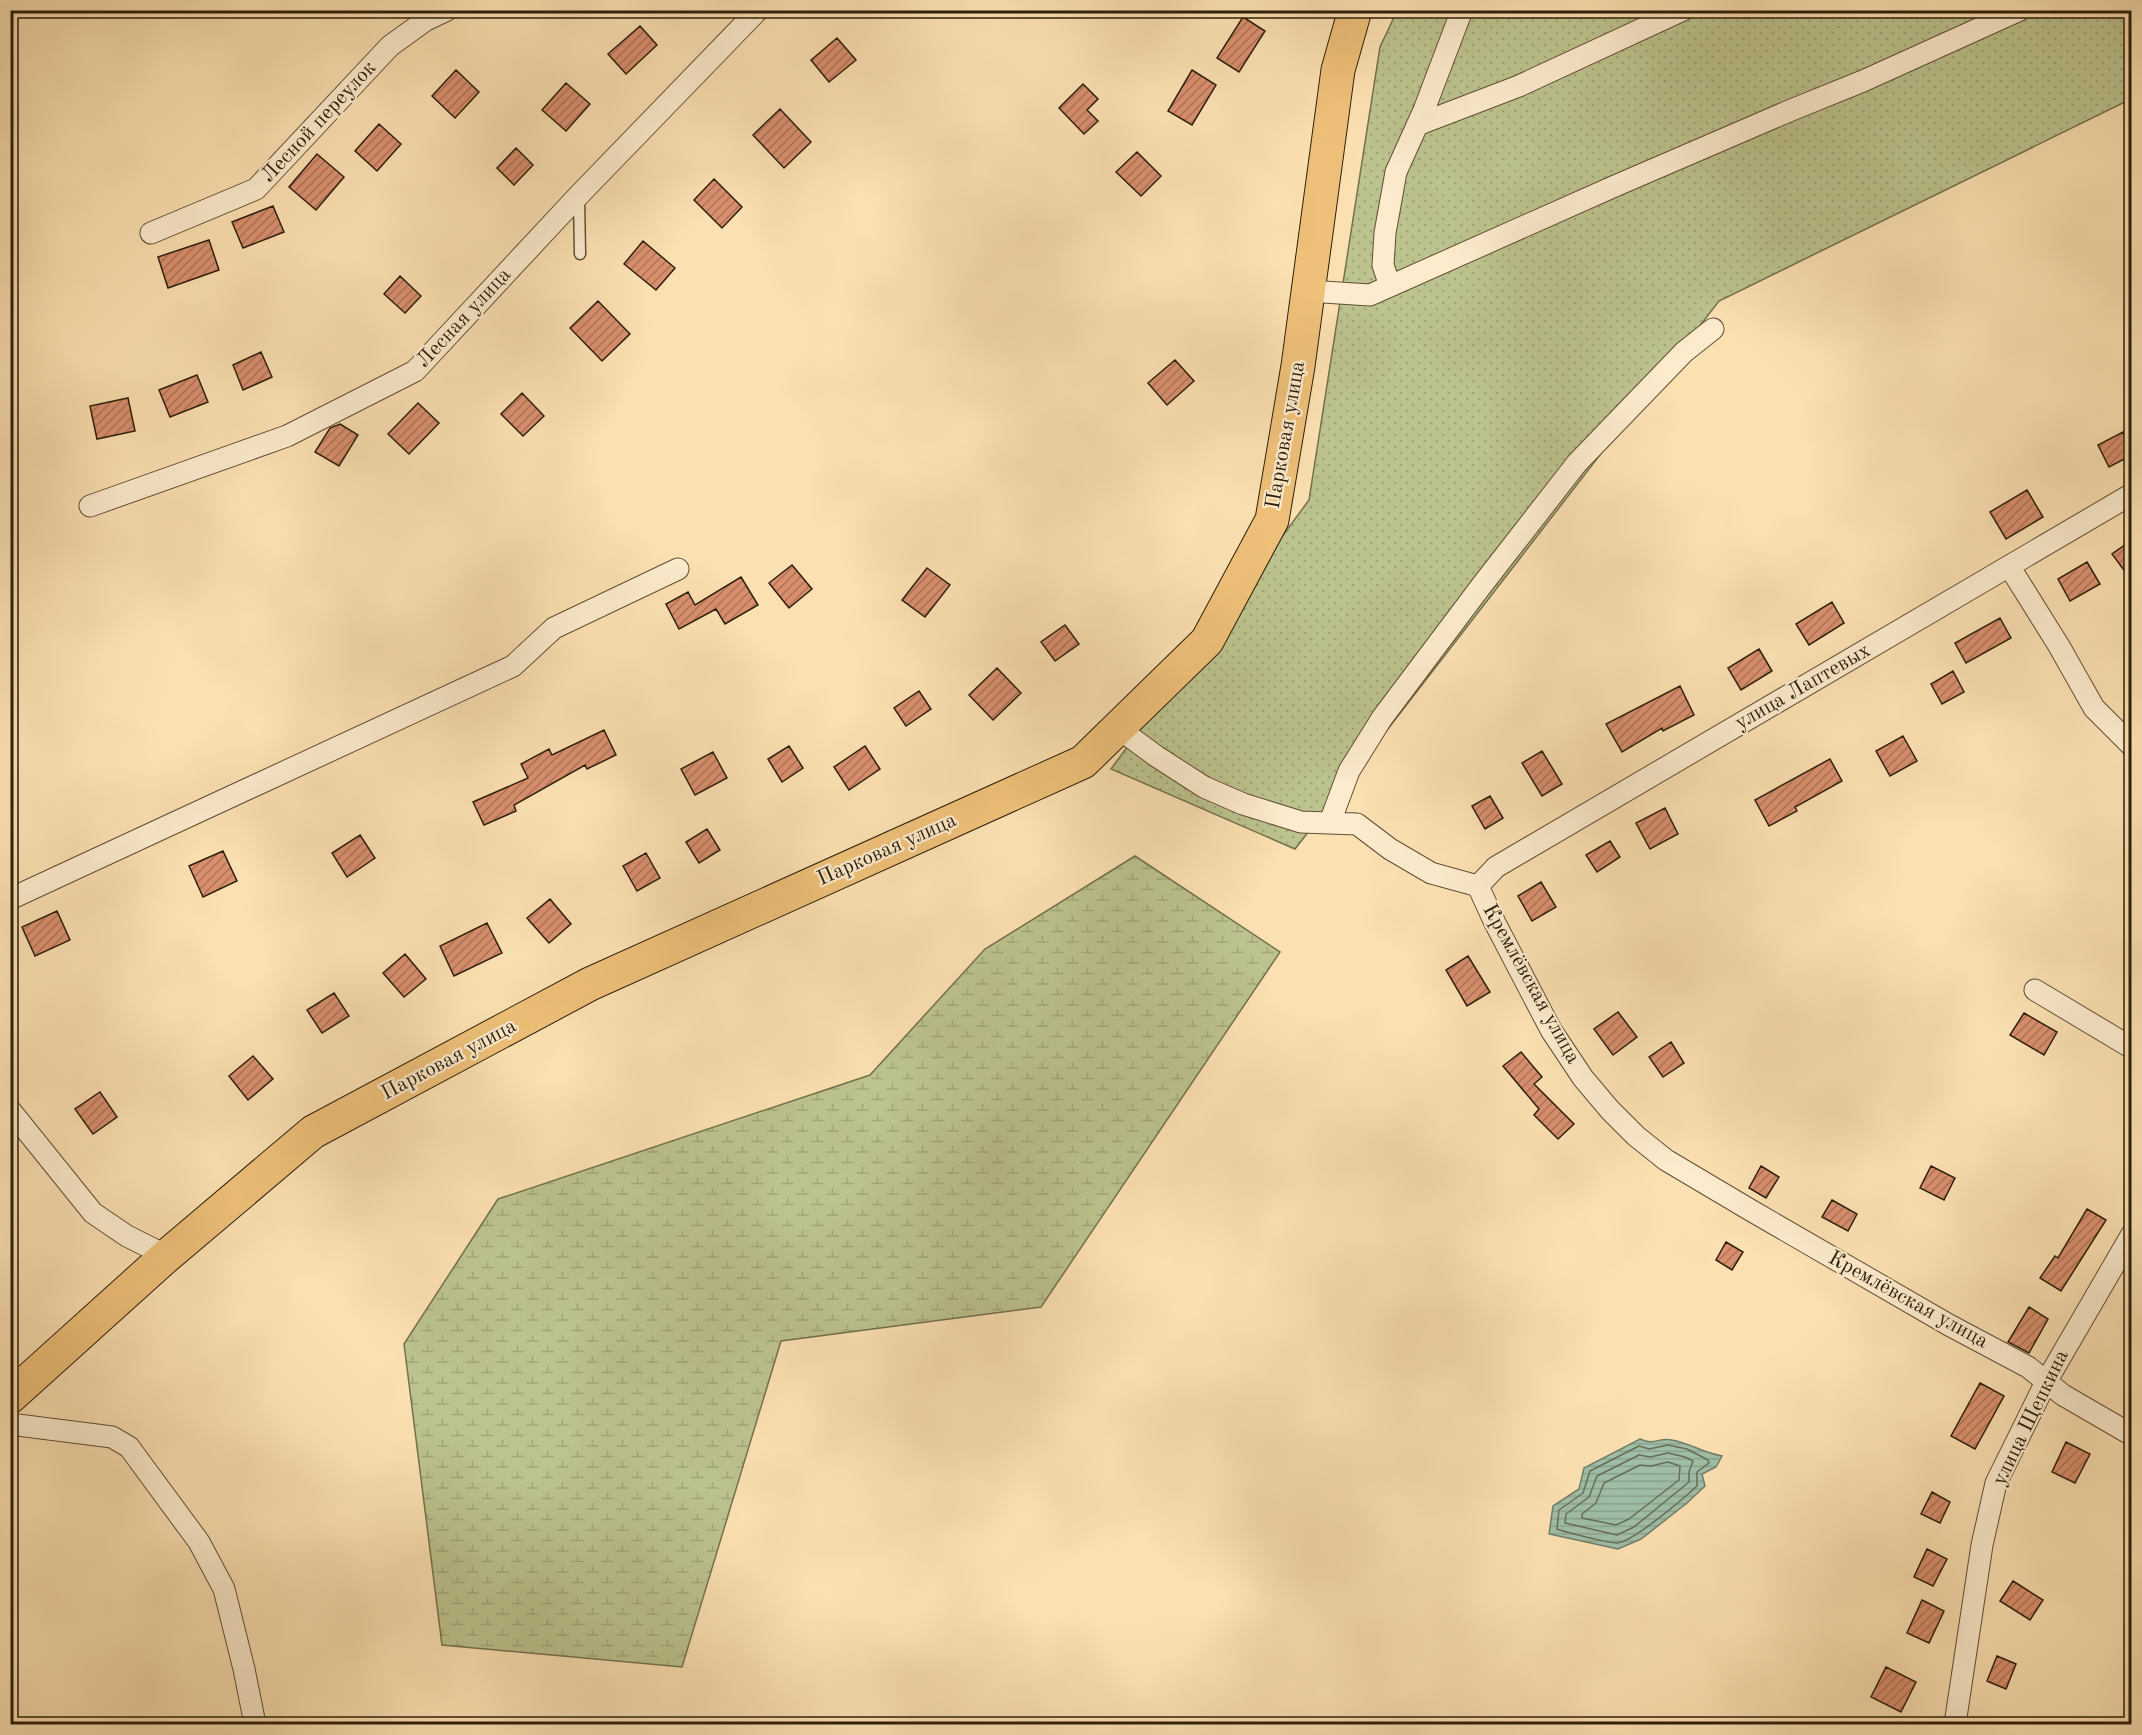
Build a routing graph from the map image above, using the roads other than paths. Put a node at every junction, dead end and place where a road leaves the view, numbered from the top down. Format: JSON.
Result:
{"nodes":[{"id":1,"x":447,"y":10,"type":"edge"},
{"id":2,"x":758,"y":10,"type":"edge"},
{"id":3,"x":1355,"y":10,"type":"edge"},
{"id":4,"x":1462,"y":10,"type":"edge"},
{"id":5,"x":1683,"y":10,"type":"edge"},
{"id":6,"x":2020,"y":10,"type":"edge"},
{"id":7,"x":1417,"y":125,"type":"junction"},
{"id":8,"x":579,"y":195,"type":"junction"},
{"id":9,"x":151,"y":233,"type":"dead end"},
{"id":10,"x":580,"y":254,"type":"dead end"},
{"id":11,"x":1390,"y":286,"type":"junction"},
{"id":12,"x":1308,"y":291,"type":"junction"},
{"id":13,"x":1713,"y":328,"type":"dead end"},
{"id":14,"x":2132,"y":494,"type":"edge"},
{"id":15,"x":90,"y":506,"type":"dead end"},
{"id":16,"x":2009,"y":566,"type":"junction"},
{"id":17,"x":678,"y":569,"type":"dead end"},
{"id":18,"x":1118,"y":728,"type":"junction"},
{"id":19,"x":2132,"y":746,"type":"edge"},
{"id":20,"x":1330,"y":822,"type":"junction"},
{"id":21,"x":1478,"y":886,"type":"junction"},
{"id":22,"x":10,"y":899,"type":"edge"},
{"id":23,"x":2035,"y":990,"type":"dead end"},
{"id":24,"x":2132,"y":1048,"type":"edge"},
{"id":25,"x":10,"y":1110,"type":"edge"},
{"id":26,"x":2132,"y":1234,"type":"edge"},
{"id":27,"x":167,"y":1256,"type":"junction"},
{"id":28,"x":2046,"y":1382,"type":"junction"},
{"id":29,"x":10,"y":1397,"type":"edge"},
{"id":30,"x":10,"y":1424,"type":"edge"},
{"id":31,"x":2132,"y":1436,"type":"edge"},
{"id":32,"x":255,"y":1725,"type":"edge"},
{"id":33,"x":1955,"y":1725,"type":"edge"}],
"edges":[{"from":1,"to":9,"type":"street","name":"Лесной переулок"},
{"from":2,"to":8,"type":"street","name":"Лесная улица"},
{"from":3,"to":12,"type":"main road","name":"Парковая улица"},
{"from":4,"to":7,"type":"street"},
{"from":5,"to":7,"type":"street"},
{"from":6,"to":11,"type":"street"},
{"from":7,"to":11,"type":"street"},
{"from":8,"to":10,"type":"lane"},
{"from":8,"to":15,"type":"street","name":"Лесная улица"},
{"from":11,"to":12,"type":"street"},
{"from":12,"to":18,"type":"main road","name":"Парковая улица"},
{"from":13,"to":20,"type":"street"},
{"from":14,"to":16,"type":"street","name":"улица Лаптевых"},
{"from":16,"to":19,"type":"street"},
{"from":16,"to":21,"type":"street","name":"улица Лаптевых"},
{"from":17,"to":22,"type":"street"},
{"from":18,"to":20,"type":"street","name":"Кремлёвская улица"},
{"from":18,"to":27,"type":"main road","name":"Парковая улица"},
{"from":20,"to":21,"type":"street","name":"Кремлёвская улица"},
{"from":21,"to":28,"type":"street","name":"Кремлёвская улица"},
{"from":23,"to":24,"type":"street"},
{"from":25,"to":27,"type":"street"},
{"from":26,"to":28,"type":"street","name":"улица Щепкина"},
{"from":27,"to":29,"type":"main road","name":"Парковая улица"},
{"from":28,"to":31,"type":"street","name":"Кремлёвская улица"},
{"from":28,"to":33,"type":"street","name":"улица Щепкина"},
{"from":30,"to":32,"type":"street"}]}
